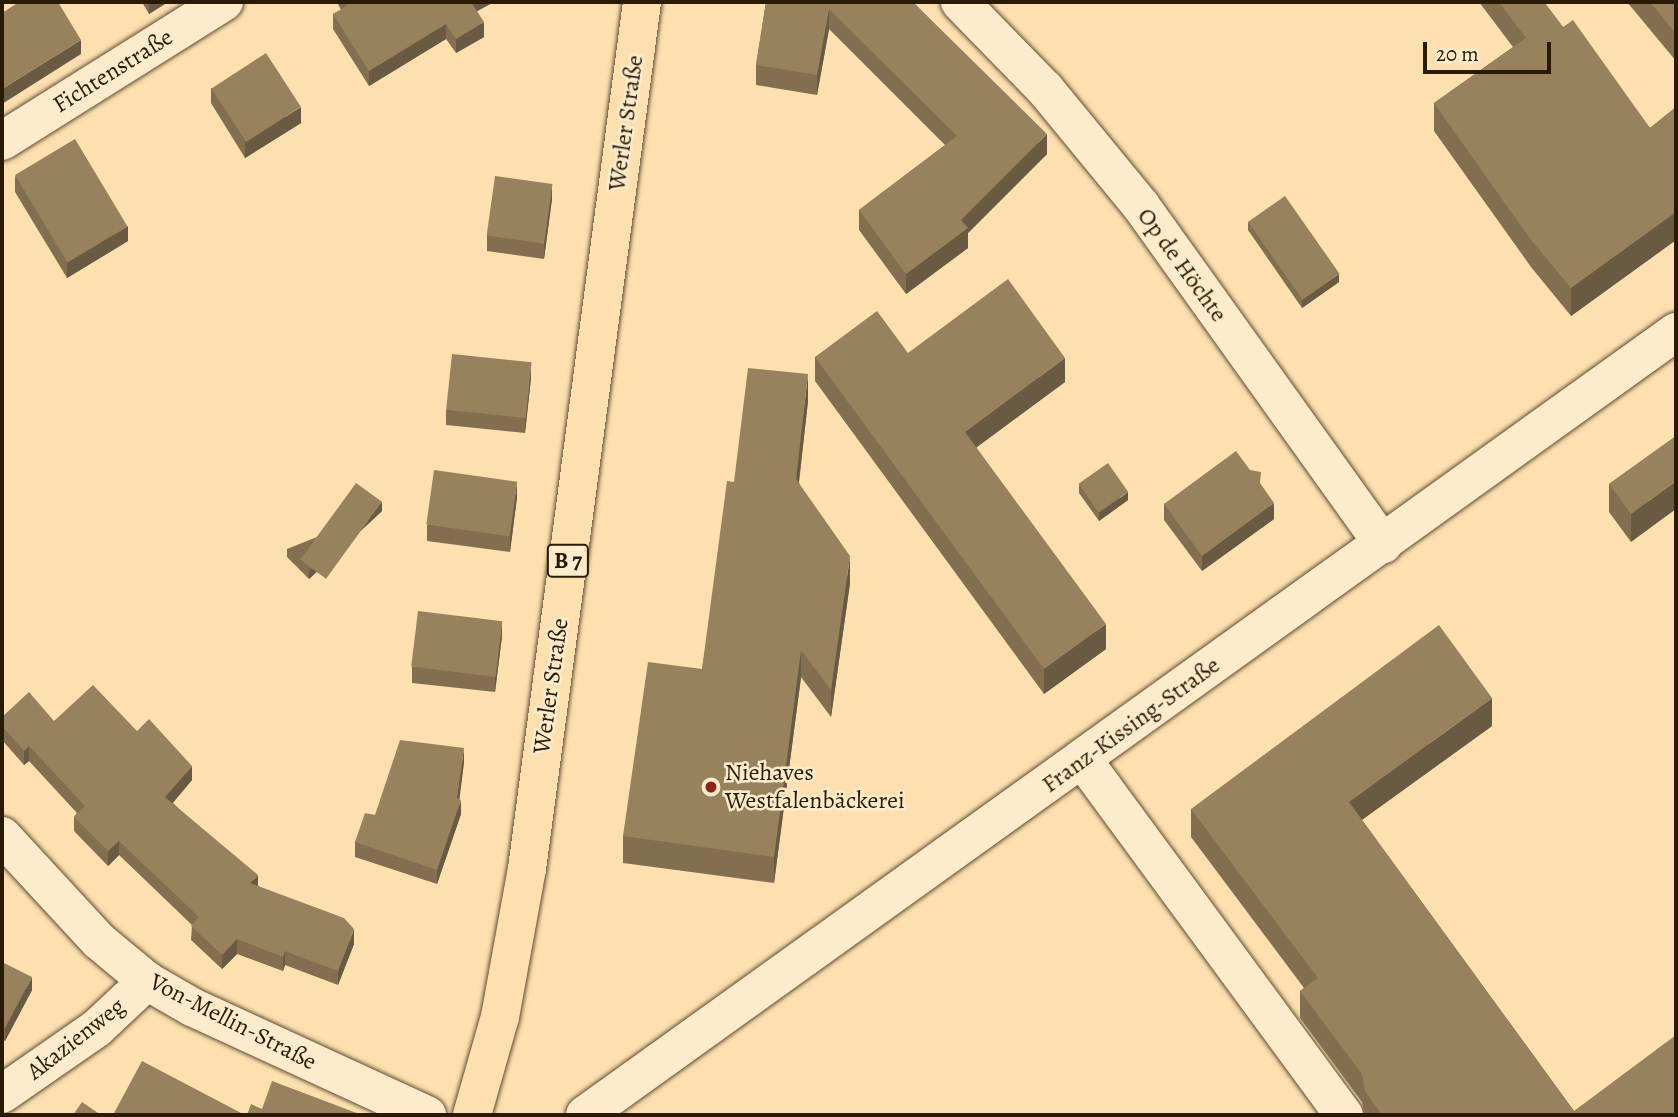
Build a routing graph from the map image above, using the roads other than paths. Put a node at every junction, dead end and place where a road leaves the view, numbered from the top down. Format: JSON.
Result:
{"nodes":[{"id":1,"x":224,"y":2,"type":"edge"},
{"id":2,"x":642,"y":2,"type":"edge"},
{"id":3,"x":960,"y":2,"type":"edge"},
{"id":4,"x":2,"y":141,"type":"edge"},
{"id":5,"x":1676,"y":332,"type":"edge"},
{"id":6,"x":1383,"y":544,"type":"junction"},
{"id":7,"x":1083,"y":760,"type":"junction"},
{"id":8,"x":2,"y":836,"type":"edge"},
{"id":9,"x":147,"y":981,"type":"junction"},
{"id":10,"x":2,"y":1094,"type":"edge"},
{"id":11,"x":427,"y":1115,"type":"edge"},
{"id":12,"x":472,"y":1115,"type":"edge"},
{"id":13,"x":585,"y":1115,"type":"edge"},
{"id":14,"x":1345,"y":1115,"type":"edge"}],
"edges":[{"from":1,"to":4,"type":"street","name":"Fichtenstraße"},
{"from":2,"to":12,"type":"main road","name":"Werler Straße","number":"B 7"},
{"from":3,"to":6,"type":"street","name":"Op de Höchte"},
{"from":5,"to":6,"type":"street","name":"Franz-Kissing-Straße"},
{"from":6,"to":7,"type":"street","name":"Franz-Kissing-Straße"},
{"from":7,"to":13,"type":"street","name":"Franz-Kissing-Straße"},
{"from":7,"to":14,"type":"street"},
{"from":8,"to":9,"type":"street","name":"Von-Mellin-Straße"},
{"from":9,"to":10,"type":"street","name":"Akazienweg"},
{"from":9,"to":11,"type":"street","name":"Von-Mellin-Straße"}]}
